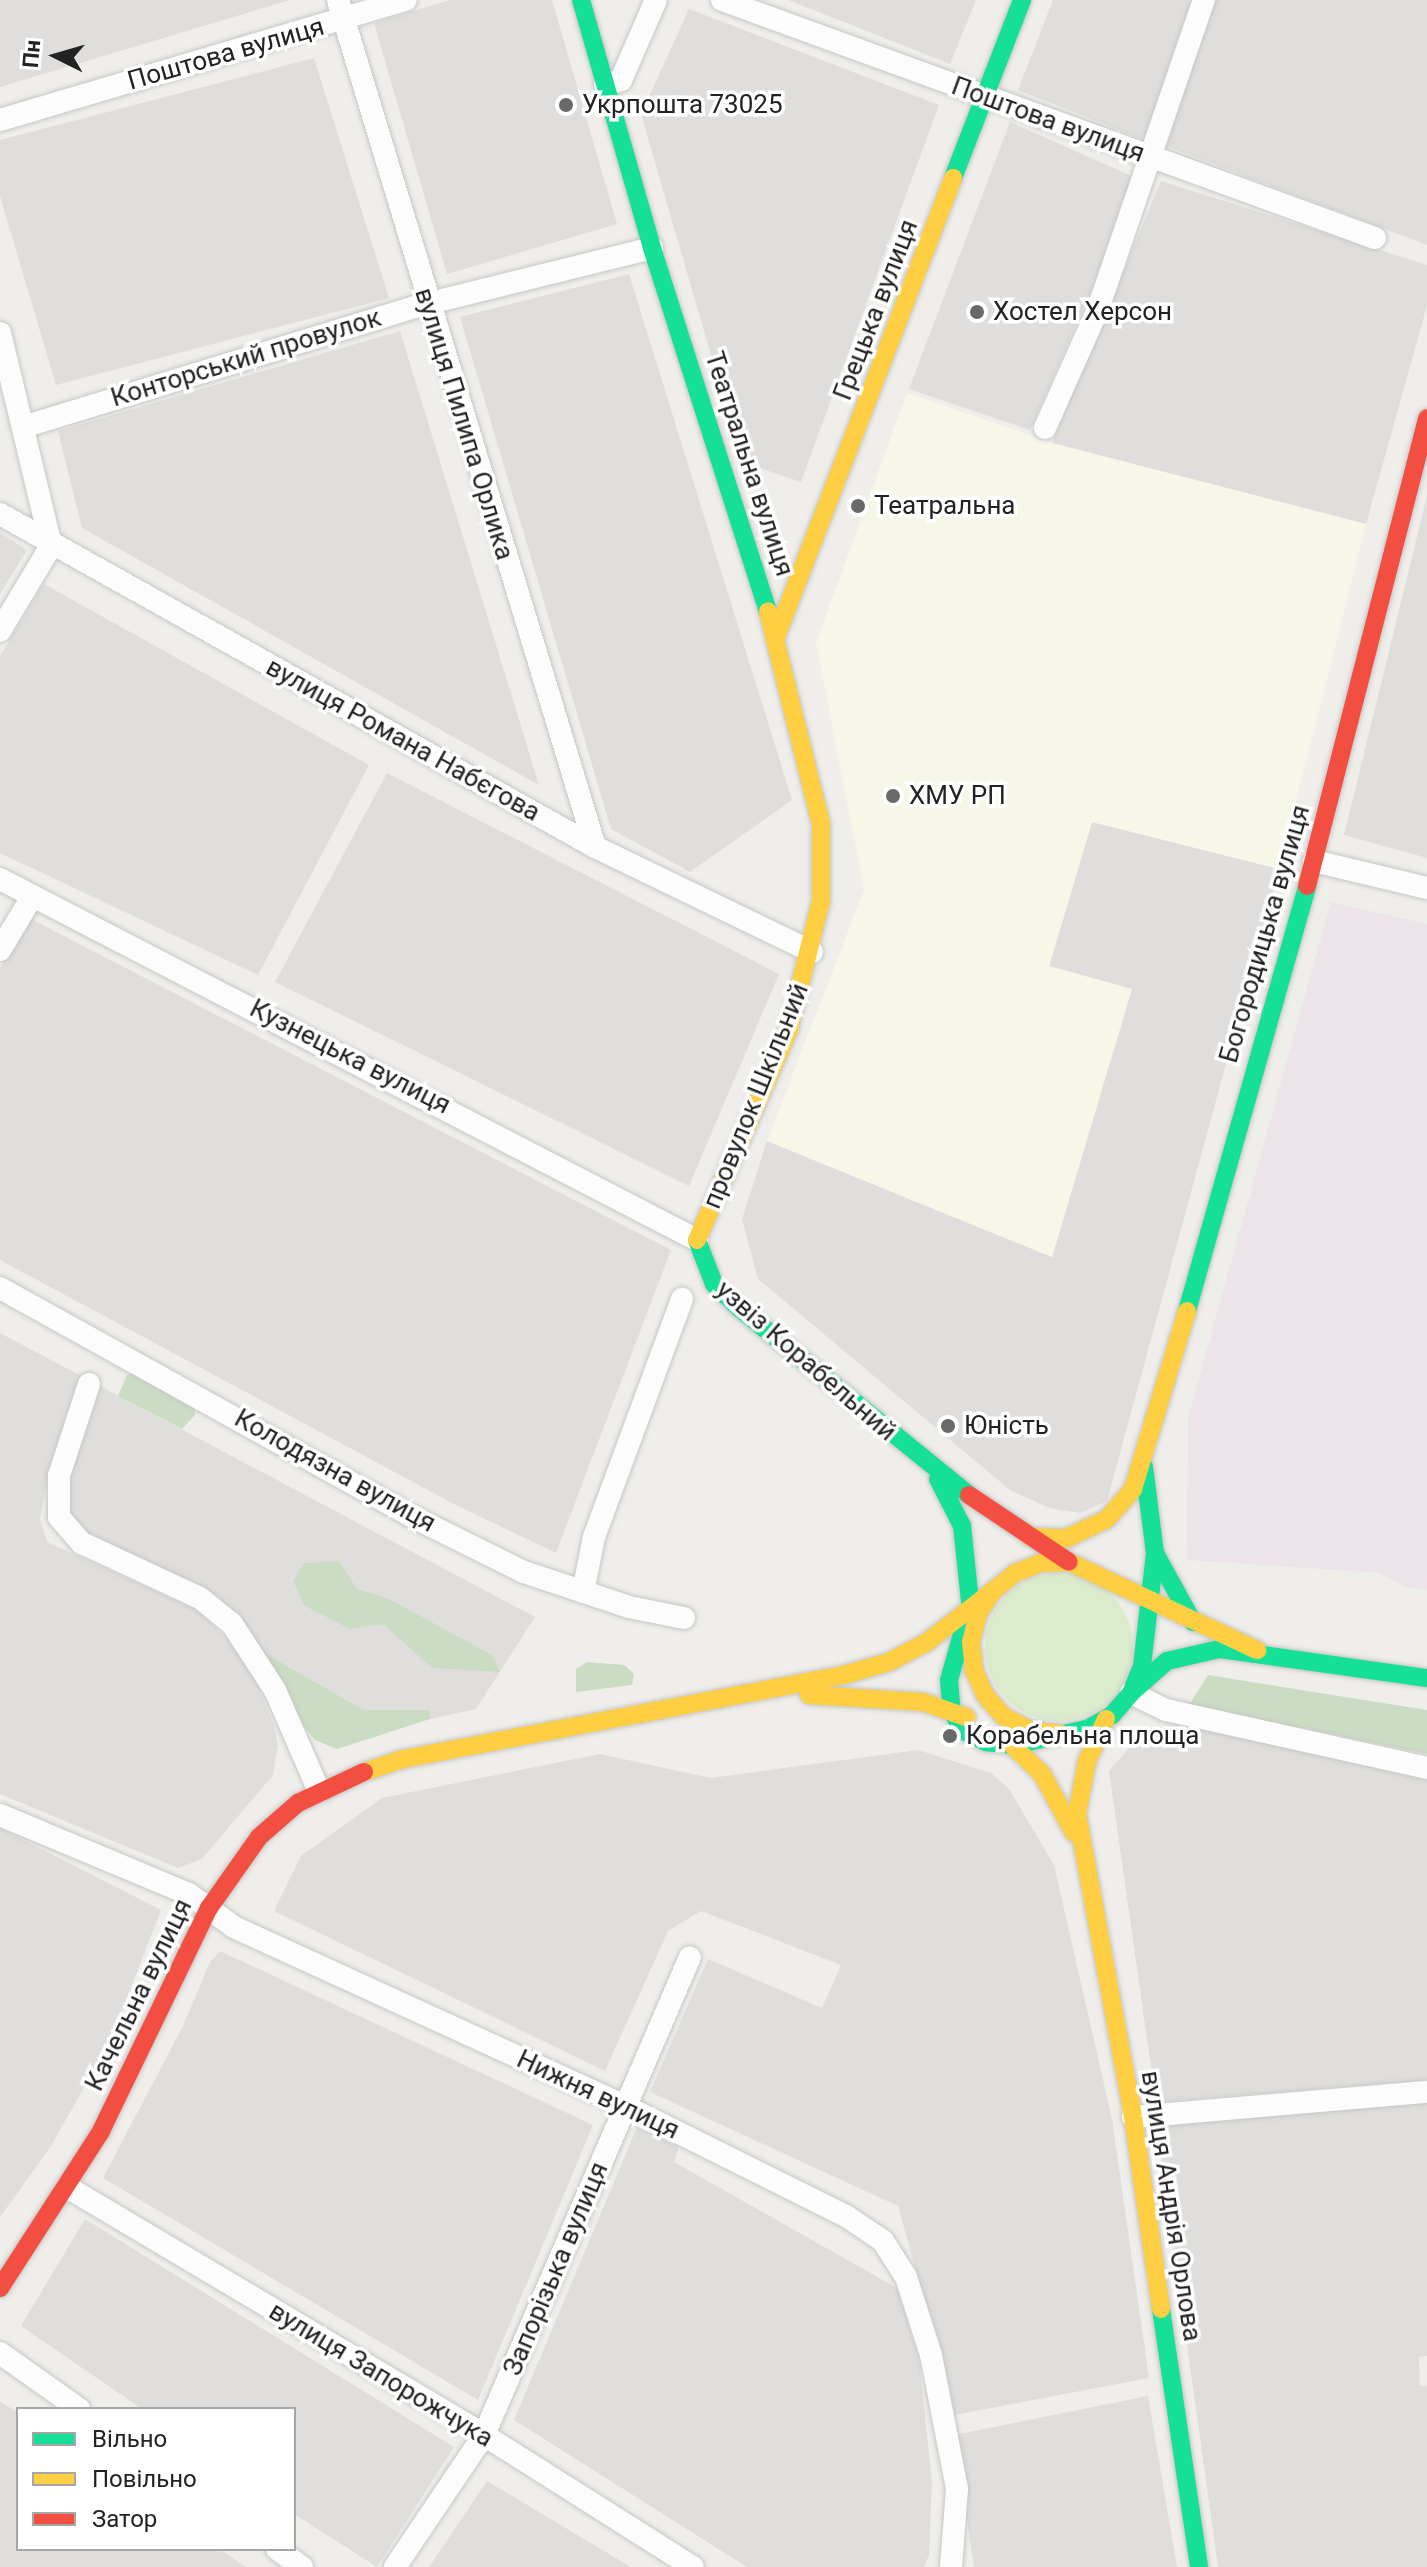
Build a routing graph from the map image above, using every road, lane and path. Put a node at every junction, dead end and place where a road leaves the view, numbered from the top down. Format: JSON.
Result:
{"nodes":[{"id":1,"x":406,"y":0,"type":"edge"},
{"id":2,"x":581,"y":0,"type":"edge"},
{"id":3,"x":656,"y":0,"type":"edge"},
{"id":4,"x":722,"y":0,"type":"edge"},
{"id":5,"x":1022,"y":0,"type":"edge"},
{"id":6,"x":1204,"y":0,"type":"edge"},
{"id":7,"x":341,"y":10,"type":"edge"},
{"id":8,"x":605,"y":85,"type":"junction"},
{"id":9,"x":985,"y":97,"type":"junction"},
{"id":10,"x":0,"y":120,"type":"edge"},
{"id":11,"x":1154,"y":158,"type":"junction"},
{"id":12,"x":1375,"y":238,"type":"dead end"},
{"id":13,"x":652,"y":248,"type":"junction"},
{"id":14,"x":426,"y":304,"type":"junction"},
{"id":15,"x":0,"y":333,"type":"edge"},
{"id":16,"x":1427,"y":418,"type":"edge"},
{"id":17,"x":26,"y":426,"type":"junction"},
{"id":18,"x":1045,"y":428,"type":"dead end"},
{"id":19,"x":0,"y":514,"type":"edge"},
{"id":20,"x":51,"y":546,"type":"junction"},
{"id":21,"x":0,"y":631,"type":"edge"},
{"id":22,"x":776,"y":637,"type":"junction"},
{"id":23,"x":595,"y":847,"type":"junction"},
{"id":24,"x":1314,"y":861,"type":"junction"},
{"id":25,"x":0,"y":879,"type":"edge"},
{"id":26,"x":1427,"y":888,"type":"edge"},
{"id":27,"x":32,"y":897,"type":"junction"},
{"id":28,"x":0,"y":950,"type":"edge"},
{"id":29,"x":812,"y":952,"type":"junction"},
{"id":30,"x":697,"y":1240,"type":"junction"},
{"id":31,"x":0,"y":1288,"type":"edge"},
{"id":32,"x":682,"y":1299,"type":"dead end"},
{"id":33,"x":89,"y":1384,"type":"dead end"},
{"id":34,"x":1144,"y":1461,"type":"junction"},
{"id":35,"x":933,"y":1470,"type":"junction"},
{"id":36,"x":1122,"y":1505,"type":"junction"},
{"id":37,"x":1030,"y":1537,"type":"junction"},
{"id":38,"x":1155,"y":1553,"type":"junction"},
{"id":39,"x":1069,"y":1562,"type":"junction"},
{"id":40,"x":970,"y":1567,"type":"junction"},
{"id":41,"x":1118,"y":1587,"type":"junction"},
{"id":42,"x":993,"y":1591,"type":"junction"},
{"id":43,"x":583,"y":1592,"type":"junction"},
{"id":44,"x":1147,"y":1601,"type":"junction"},
{"id":45,"x":973,"y":1608,"type":"junction"},
{"id":46,"x":684,"y":1618,"type":"dead end"},
{"id":47,"x":1193,"y":1622,"type":"junction"},
{"id":48,"x":942,"y":1631,"type":"junction"},
{"id":49,"x":1143,"y":1637,"type":"junction"},
{"id":50,"x":971,"y":1642,"type":"junction"},
{"id":51,"x":1257,"y":1650,"type":"junction"},
{"id":52,"x":1427,"y":1678,"type":"edge"},
{"id":53,"x":1131,"y":1693,"type":"junction"},
{"id":54,"x":744,"y":1695,"type":"junction"},
{"id":55,"x":985,"y":1695,"type":"junction"},
{"id":56,"x":952,"y":1712,"type":"junction"},
{"id":57,"x":1106,"y":1719,"type":"junction"},
{"id":58,"x":993,"y":1727,"type":"junction"},
{"id":59,"x":1030,"y":1730,"type":"junction"},
{"id":60,"x":1061,"y":1734,"type":"junction"},
{"id":61,"x":1014,"y":1745,"type":"junction"},
{"id":62,"x":1427,"y":1768,"type":"edge"},
{"id":63,"x":319,"y":1791,"type":"junction"},
{"id":64,"x":0,"y":1815,"type":"edge"},
{"id":65,"x":1081,"y":1854,"type":"junction"},
{"id":66,"x":209,"y":1908,"type":"junction"},
{"id":67,"x":690,"y":1957,"type":"dead end"},
{"id":68,"x":1427,"y":2092,"type":"edge"},
{"id":69,"x":625,"y":2106,"type":"junction"},
{"id":70,"x":1133,"y":2117,"type":"junction"},
{"id":71,"x":67,"y":2187,"type":"junction"},
{"id":72,"x":0,"y":2288,"type":"edge"},
{"id":73,"x":0,"y":2353,"type":"edge"},
{"id":74,"x":76,"y":2407,"type":"edge"},
{"id":75,"x":484,"y":2435,"type":"junction"},
{"id":76,"x":280,"y":2551,"type":"edge"},
{"id":77,"x":302,"y":2567,"type":"edge"},
{"id":78,"x":395,"y":2567,"type":"edge"},
{"id":79,"x":693,"y":2567,"type":"edge"},
{"id":80,"x":951,"y":2567,"type":"edge"},
{"id":81,"x":1199,"y":2567,"type":"edge"}],
"edges":[{"from":1,"to":7,"type":"street","name":"Поштова вулиця"},
{"from":2,"to":8,"type":"street","name":"Театральна вулиця"},
{"from":3,"to":8,"type":"street"},
{"from":4,"to":9,"type":"street","name":"Поштова вулиця"},
{"from":5,"to":9,"type":"street","name":"Грецька вулиця"},
{"from":6,"to":11,"type":"street"},
{"from":7,"to":10,"type":"street","name":"Поштова вулиця"},
{"from":7,"to":14,"type":"street","name":"вулиця Пилипа Орлика"},
{"from":8,"to":13,"type":"street","name":"Театральна вулиця"},
{"from":9,"to":11,"type":"street","name":"Поштова вулиця"},
{"from":9,"to":22,"type":"street","name":"Грецька вулиця"},
{"from":11,"to":12,"type":"street","name":"Поштова вулиця"},
{"from":11,"to":18,"type":"street"},
{"from":13,"to":14,"type":"street","name":"Конторський провулок"},
{"from":13,"to":22,"type":"street","name":"Театральна вулиця"},
{"from":14,"to":17,"type":"street","name":"Конторський провулок"},
{"from":14,"to":23,"type":"street","name":"вулиця Пилипа Орлика"},
{"from":15,"to":17,"type":"street"},
{"from":16,"to":24,"type":"street","name":"Богородицька вулиця"},
{"from":17,"to":20,"type":"street"},
{"from":19,"to":20,"type":"street","name":"вулиця Романа Набєгова"},
{"from":20,"to":21,"type":"street"},
{"from":20,"to":23,"type":"street","name":"вулиця Романа Набєгова"},
{"from":22,"to":29,"type":"street","name":"Театральна вулиця"},
{"from":23,"to":29,"type":"street","name":"вулиця Романа Набєгова"},
{"from":24,"to":26,"type":"street"},
{"from":24,"to":34,"type":"street","name":"Богородицька вулиця"},
{"from":25,"to":27,"type":"street","name":"Кузнецька вулиця"},
{"from":27,"to":28,"type":"street"},
{"from":27,"to":30,"type":"street","name":"Кузнецька вулиця"},
{"from":29,"to":30,"type":"street","name":"провулок Шкільний"},
{"from":30,"to":35,"type":"street","name":"узвіз Корабельний"},
{"from":31,"to":43,"type":"street","name":"Колодязна вулиця"},
{"from":32,"to":43,"type":"street"},
{"from":33,"to":63,"type":"street"},
{"from":34,"to":36,"type":"street","name":"Богородицька вулиця"},
{"from":34,"to":38,"type":"street","name":"Богородицька вулиця"},
{"from":35,"to":37,"type":"street","name":"узвіз Корабельний"},
{"from":35,"to":40,"type":"street","name":"узвіз Корабельний"},
{"from":36,"to":37,"type":"street","name":"Богородицька вулиця"},
{"from":36,"to":39,"type":"street","name":"Богородицька вулиця"},
{"from":37,"to":39,"type":"street","name":"узвіз Корабельний"},
{"from":38,"to":44,"type":"street","name":"Богородицька вулиця"},
{"from":38,"to":47,"type":"street","name":"Богородицька вулиця"},
{"from":39,"to":41,"type":"street"},
{"from":39,"to":42,"type":"street"},
{"from":40,"to":45,"type":"street","name":"узвіз Корабельний"},
{"from":40,"to":48,"type":"street"},
{"from":41,"to":44,"type":"street"},
{"from":41,"to":49,"type":"street"},
{"from":42,"to":45,"type":"street","name":"Качельна вулиця"},
{"from":42,"to":50,"type":"street"},
{"from":43,"to":46,"type":"street","name":"Колодязна вулиця"},
{"from":44,"to":47,"type":"street"},
{"from":44,"to":49,"type":"street","name":"Богородицька вулиця"},
{"from":45,"to":48,"type":"street","name":"Качельна вулиця"},
{"from":45,"to":50,"type":"street","name":"узвіз Корабельний"},
{"from":45,"to":56,"type":"street"},
{"from":47,"to":51,"type":"street"},
{"from":48,"to":54,"type":"street","name":"Качельна вулиця"},
{"from":49,"to":53,"type":"street"},
{"from":50,"to":55,"type":"street"},
{"from":51,"to":52,"type":"street"},
{"from":51,"to":53,"type":"street"},
{"from":53,"to":57,"type":"street"},
{"from":53,"to":62,"type":"street"},
{"from":54,"to":56,"type":"street","name":"Качельна вулиця"},
{"from":54,"to":63,"type":"street","name":"Качельна вулиця"},
{"from":55,"to":58,"type":"street"},
{"from":55,"to":59,"type":"street"},
{"from":56,"to":58,"type":"street","name":"Качельна вулиця"},
{"from":56,"to":61,"type":"street"},
{"from":57,"to":60,"type":"street"},
{"from":57,"to":65,"type":"street","name":"вулиця Андрія Орлова"},
{"from":58,"to":59,"type":"street"},
{"from":58,"to":61,"type":"street","name":"вулиця Андрія Орлова"},
{"from":59,"to":60,"type":"street"},
{"from":60,"to":61,"type":"street"},
{"from":61,"to":65,"type":"street","name":"вулиця Андрія Орлова"},
{"from":63,"to":66,"type":"street","name":"Качельна вулиця"},
{"from":64,"to":66,"type":"street","name":"Нижня вулиця"},
{"from":65,"to":70,"type":"street","name":"вулиця Андрія Орлова"},
{"from":66,"to":69,"type":"street","name":"Нижня вулиця"},
{"from":66,"to":71,"type":"street","name":"Качельна вулиця"},
{"from":67,"to":69,"type":"street","name":"Запорізька вулиця"},
{"from":68,"to":70,"type":"street"},
{"from":69,"to":75,"type":"street","name":"Запорізька вулиця"},
{"from":69,"to":80,"type":"street","name":"Нижня вулиця"},
{"from":70,"to":81,"type":"street","name":"вулиця Андрія Орлова"},
{"from":71,"to":72,"type":"street","name":"Качельна вулиця"},
{"from":71,"to":75,"type":"street","name":"вулиця Запорожчука"},
{"from":73,"to":74,"type":"street"},
{"from":75,"to":78,"type":"street","name":"Запорізька вулиця"},
{"from":75,"to":79,"type":"street","name":"вулиця Запорожчука"},
{"from":76,"to":77,"type":"street"}]}
